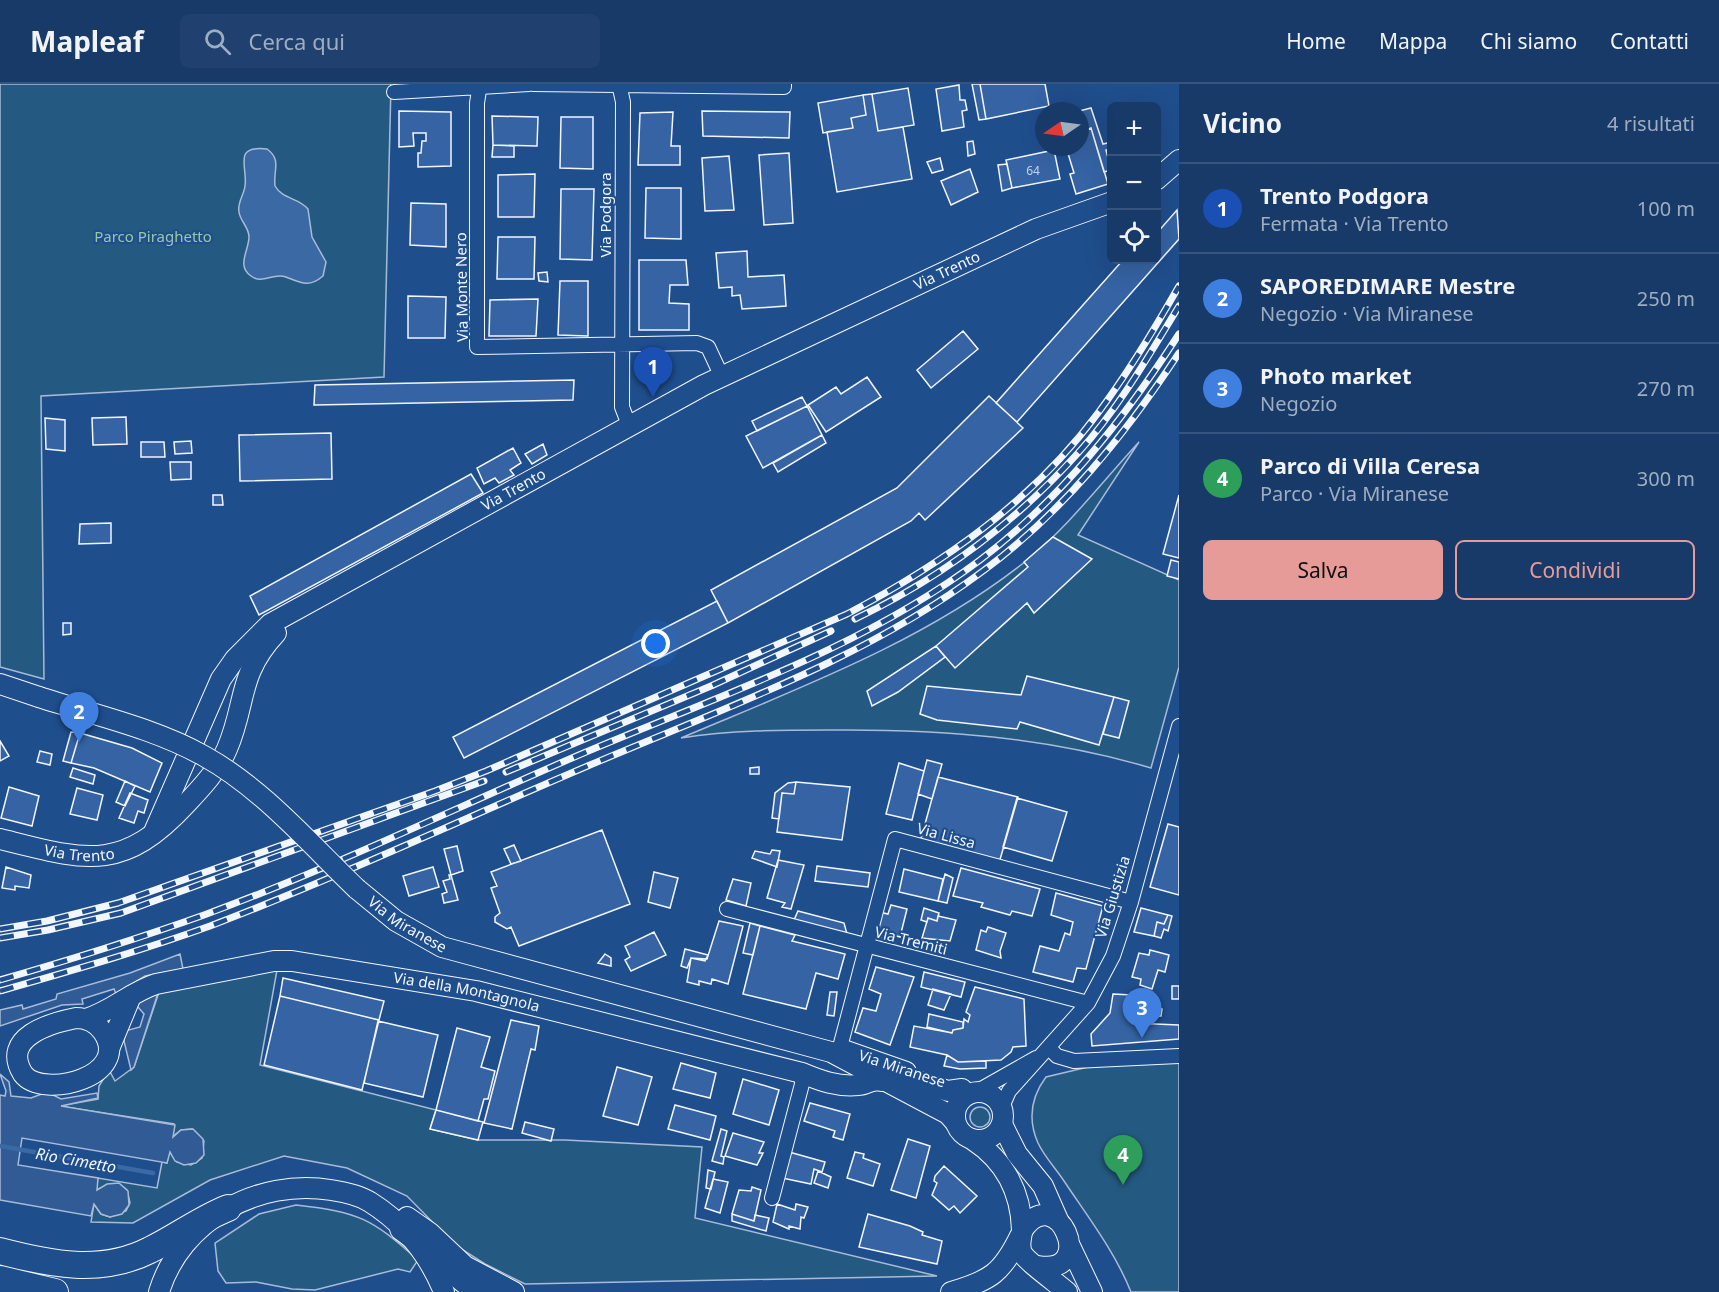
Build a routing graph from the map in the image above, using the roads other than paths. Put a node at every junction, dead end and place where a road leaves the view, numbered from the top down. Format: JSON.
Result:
{"nodes":[{"id":1,"x":531,"y":84,"type":"edge"},
{"id":2,"x":620,"y":84,"type":"edge"},
{"id":3,"x":479,"y":85,"type":"edge"},
{"id":4,"x":784,"y":85,"type":"edge"},
{"id":5,"x":394,"y":92,"type":"dead end"},
{"id":6,"x":1179,"y":160,"type":"edge"},
{"id":7,"x":1161,"y":176,"type":"edge"},
{"id":8,"x":1107,"y":204,"type":"edge"},
{"id":9,"x":621,"y":346,"type":"junction"},
{"id":10,"x":722,"y":377,"type":"junction"},
{"id":11,"x":629,"y":425,"type":"junction"},
{"id":12,"x":306,"y":605,"type":"junction"},
{"id":13,"x":0,"y":684,"type":"edge"},
{"id":14,"x":1179,"y":726,"type":"edge"},
{"id":15,"x":154,"y":832,"type":"junction"},
{"id":16,"x":0,"y":839,"type":"edge"},
{"id":17,"x":1131,"y":902,"type":"junction"},
{"id":18,"x":727,"y":909,"type":"dead end"},
{"id":19,"x":864,"y":946,"type":"junction"},
{"id":20,"x":131,"y":996,"type":"junction"},
{"id":21,"x":1088,"y":1003,"type":"junction"},
{"id":22,"x":86,"y":1019,"type":"junction"},
{"id":23,"x":27,"y":1033,"type":"junction"},
{"id":24,"x":1049,"y":1048,"type":"junction"},
{"id":25,"x":0,"y":1049,"type":"edge"},
{"id":26,"x":109,"y":1049,"type":"junction"},
{"id":27,"x":1179,"y":1056,"type":"edge"},
{"id":28,"x":1038,"y":1057,"type":"junction"},
{"id":29,"x":840,"y":1060,"type":"junction"},
{"id":30,"x":9,"y":1062,"type":"edge"},
{"id":31,"x":802,"y":1073,"type":"junction"},
{"id":32,"x":881,"y":1081,"type":"junction"},
{"id":33,"x":970,"y":1091,"type":"junction"},
{"id":34,"x":1002,"y":1115,"type":"junction"},
{"id":35,"x":955,"y":1122,"type":"junction"},
{"id":36,"x":973,"y":1140,"type":"junction"},
{"id":37,"x":772,"y":1198,"type":"dead end"},
{"id":38,"x":369,"y":1201,"type":"junction"},
{"id":39,"x":228,"y":1208,"type":"junction"},
{"id":40,"x":1058,"y":1221,"type":"junction"},
{"id":41,"x":403,"y":1228,"type":"junction"},
{"id":42,"x":1021,"y":1234,"type":"junction"},
{"id":43,"x":1070,"y":1246,"type":"junction"},
{"id":44,"x":0,"y":1251,"type":"edge"},
{"id":45,"x":1038,"y":1266,"type":"junction"},
{"id":46,"x":0,"y":1279,"type":"edge"},
{"id":47,"x":55,"y":1292,"type":"edge"},
{"id":48,"x":159,"y":1292,"type":"edge"},
{"id":49,"x":444,"y":1292,"type":"edge"},
{"id":50,"x":481,"y":1292,"type":"edge"},
{"id":51,"x":514,"y":1292,"type":"edge"},
{"id":52,"x":951,"y":1292,"type":"edge"},
{"id":53,"x":1067,"y":1292,"type":"edge"},
{"id":54,"x":1092,"y":1292,"type":"edge"}],
"edges":[{"from":1,"to":2,"type":"street"},
{"from":1,"to":3,"type":"street"},
{"from":2,"to":4,"type":"street"},
{"from":2,"to":9,"type":"street","name":"Via Podgora"},
{"from":3,"to":5,"type":"street"},
{"from":3,"to":9,"type":"street","name":"Via Monte Nero"},
{"from":6,"to":7,"type":"street"},
{"from":8,"to":10,"type":"street","name":"Via Trento"},
{"from":9,"to":10,"type":"street"},
{"from":9,"to":11,"type":"street","name":"Via Podgora"},
{"from":10,"to":11,"type":"street","name":"Via Trento"},
{"from":11,"to":12,"type":"street","name":"Via Trento"},
{"from":12,"to":15,"type":"street","name":"Via Trento"},
{"from":12,"to":15,"type":"street","name":"Via Trento"},
{"from":13,"to":29,"type":"street","name":"Via Miranese","bridge":true},
{"from":14,"to":17,"type":"street","name":"Via Giustizia"},
{"from":15,"to":16,"type":"street","name":"Via Trento"},
{"from":17,"to":19,"type":"street","name":"Via Lissa"},
{"from":17,"to":21,"type":"street","name":"Via Giustizia"},
{"from":18,"to":19,"type":"street","name":"Via Tremiti"},
{"from":19,"to":21,"type":"street","name":"Via Tremiti"},
{"from":19,"to":29,"type":"street","name":"Via Lissa"},
{"from":20,"to":22,"type":"street","name":"Via della Montagnola"},
{"from":20,"to":26,"type":"street"},
{"from":20,"to":31,"type":"street","name":"Via della Montagnola"},
{"from":21,"to":24,"type":"street","name":"Via Giustizia"},
{"from":22,"to":23,"type":"street"},
{"from":22,"to":26,"type":"street"},
{"from":23,"to":25,"type":"street"},
{"from":23,"to":30,"type":"street"},
{"from":24,"to":27,"type":"street"},
{"from":24,"to":28,"type":"street","name":"Via Giustizia"},
{"from":26,"to":30,"type":"street"},
{"from":28,"to":33,"type":"street","name":"Via Giustizia"},
{"from":28,"to":34,"type":"street","name":"Via Giustizia"},
{"from":29,"to":31,"type":"street"},
{"from":29,"to":32,"type":"street","name":"Via Miranese"},
{"from":29,"to":33,"type":"street","name":"Via Miranese"},
{"from":31,"to":32,"type":"street"},
{"from":31,"to":37,"type":"street"},
{"from":32,"to":35,"type":"street","name":"Via Miranese"},
{"from":33,"to":34,"type":"street"},
{"from":33,"to":35,"type":"street"},
{"from":34,"to":36,"type":"street"},
{"from":34,"to":40,"type":"street"},
{"from":35,"to":36,"type":"street"},
{"from":36,"to":42,"type":"street"},
{"from":38,"to":39,"type":"street"},
{"from":38,"to":41,"type":"street"},
{"from":38,"to":51,"type":"street"},
{"from":39,"to":44,"type":"highway"},
{"from":39,"to":48,"type":"street"},
{"from":40,"to":42,"type":"street"},
{"from":40,"to":43,"type":"street"},
{"from":41,"to":49,"type":"street"},
{"from":41,"to":50,"type":"highway"},
{"from":42,"to":45,"type":"street"},
{"from":42,"to":52,"type":"street"},
{"from":43,"to":45,"type":"street"},
{"from":43,"to":54,"type":"street"},
{"from":45,"to":53,"type":"street"},
{"from":46,"to":47,"type":"highway"}]}
